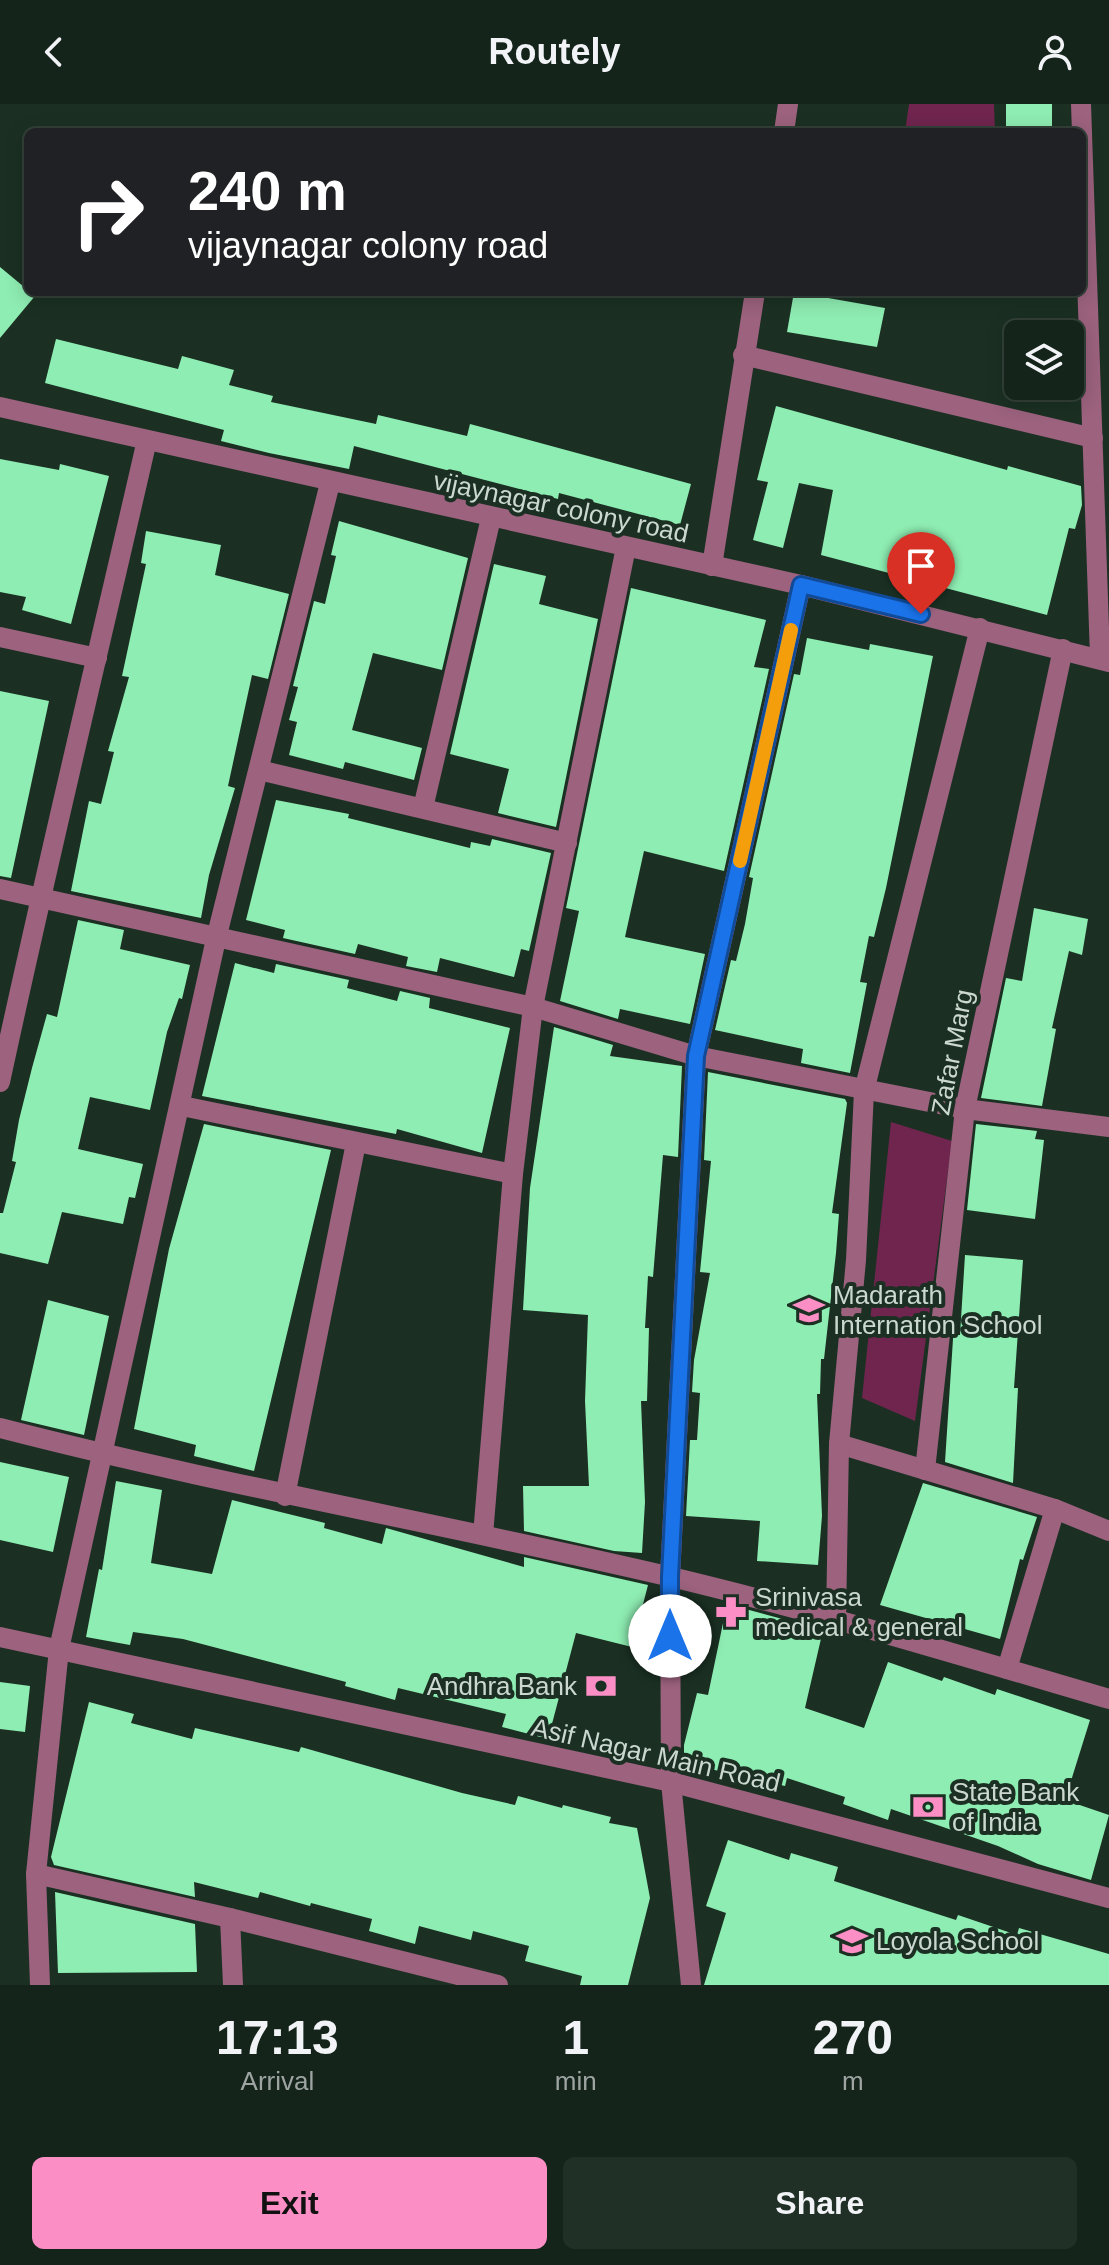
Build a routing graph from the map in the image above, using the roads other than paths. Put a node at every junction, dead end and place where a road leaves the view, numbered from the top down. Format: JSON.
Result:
{"nodes":[{"id":1,"x":788,"y":104,"type":"edge"},
{"id":2,"x":1081,"y":104,"type":"edge"},
{"id":3,"x":785,"y":128,"type":"edge"},
{"id":4,"x":1082,"y":128,"type":"edge"},
{"id":5,"x":1086,"y":243,"type":"edge"},
{"id":6,"x":754,"y":296,"type":"edge"},
{"id":7,"x":743,"y":355,"type":"junction"},
{"id":8,"x":0,"y":407,"type":"edge"},
{"id":9,"x":1093,"y":438,"type":"junction"},
{"id":10,"x":147,"y":440,"type":"junction"},
{"id":11,"x":330,"y":483,"type":"junction"},
{"id":12,"x":491,"y":518,"type":"junction"},
{"id":13,"x":626,"y":547,"type":"junction"},
{"id":14,"x":712,"y":566,"type":"junction"},
{"id":15,"x":801,"y":585,"type":"junction"},
{"id":16,"x":980,"y":628,"type":"junction"},
{"id":17,"x":0,"y":637,"type":"edge"},
{"id":18,"x":1063,"y":649,"type":"junction"},
{"id":19,"x":97,"y":658,"type":"junction"},
{"id":20,"x":1105,"y":659,"type":"edge"},
{"id":21,"x":259,"y":770,"type":"junction"},
{"id":22,"x":423,"y":808,"type":"junction"},
{"id":23,"x":567,"y":843,"type":"junction"},
{"id":24,"x":0,"y":889,"type":"edge"},
{"id":25,"x":40,"y":897,"type":"junction"},
{"id":26,"x":216,"y":939,"type":"junction"},
{"id":27,"x":533,"y":1007,"type":"junction"},
{"id":28,"x":696,"y":1056,"type":"junction"},
{"id":29,"x":0,"y":1082,"type":"edge"},
{"id":30,"x":864,"y":1091,"type":"junction"},
{"id":31,"x":182,"y":1106,"type":"junction"},
{"id":32,"x":965,"y":1109,"type":"junction"},
{"id":33,"x":1109,"y":1127,"type":"edge"},
{"id":34,"x":356,"y":1143,"type":"junction"},
{"id":35,"x":513,"y":1174,"type":"junction"},
{"id":36,"x":0,"y":1428,"type":"edge"},
{"id":37,"x":839,"y":1444,"type":"junction"},
{"id":38,"x":104,"y":1455,"type":"junction"},
{"id":39,"x":925,"y":1470,"type":"junction"},
{"id":40,"x":285,"y":1496,"type":"junction"},
{"id":41,"x":1055,"y":1509,"type":"junction"},
{"id":42,"x":1109,"y":1531,"type":"edge"},
{"id":43,"x":483,"y":1535,"type":"junction"},
{"id":44,"x":670,"y":1577,"type":"junction"},
{"id":45,"x":836,"y":1620,"type":"junction"},
{"id":46,"x":0,"y":1637,"type":"edge"},
{"id":47,"x":59,"y":1649,"type":"junction"},
{"id":48,"x":1007,"y":1669,"type":"junction"},
{"id":49,"x":1109,"y":1699,"type":"edge"},
{"id":50,"x":671,"y":1782,"type":"junction"},
{"id":51,"x":36,"y":1874,"type":"junction"},
{"id":52,"x":1109,"y":1898,"type":"edge"},
{"id":53,"x":230,"y":1918,"type":"junction"},
{"id":54,"x":491,"y":1984,"type":"edge"},
{"id":55,"x":40,"y":1985,"type":"edge"},
{"id":56,"x":233,"y":1985,"type":"edge"},
{"id":57,"x":691,"y":1985,"type":"edge"}],
"edges":[{"from":1,"to":3,"type":"street"},
{"from":2,"to":4,"type":"street"},
{"from":5,"to":9,"type":"street"},
{"from":6,"to":7,"type":"street"},
{"from":7,"to":9,"type":"street"},
{"from":7,"to":14,"type":"street"},
{"from":8,"to":10,"type":"street","name":"vijaynagar colony road"},
{"from":9,"to":20,"type":"street"},
{"from":10,"to":11,"type":"street","name":"vijaynagar colony road"},
{"from":10,"to":19,"type":"street"},
{"from":11,"to":12,"type":"street","name":"vijaynagar colony road"},
{"from":11,"to":21,"type":"street"},
{"from":12,"to":13,"type":"street","name":"vijaynagar colony road"},
{"from":12,"to":22,"type":"street"},
{"from":13,"to":14,"type":"street","name":"vijaynagar colony road"},
{"from":13,"to":23,"type":"street"},
{"from":14,"to":15,"type":"street","name":"vijaynagar colony road"},
{"from":15,"to":16,"type":"street","name":"vijaynagar colony road"},
{"from":15,"to":28,"type":"street"},
{"from":16,"to":18,"type":"street","name":"vijaynagar colony road"},
{"from":16,"to":30,"type":"street"},
{"from":17,"to":19,"type":"street"},
{"from":18,"to":20,"type":"street","name":"vijaynagar colony road"},
{"from":18,"to":32,"type":"street","name":"Zafar Marg"},
{"from":19,"to":25,"type":"street"},
{"from":21,"to":22,"type":"street"},
{"from":21,"to":26,"type":"street"},
{"from":22,"to":23,"type":"street"},
{"from":23,"to":27,"type":"street"},
{"from":24,"to":25,"type":"street"},
{"from":25,"to":26,"type":"street"},
{"from":25,"to":29,"type":"street"},
{"from":26,"to":27,"type":"street"},
{"from":26,"to":31,"type":"street"},
{"from":27,"to":28,"type":"street"},
{"from":27,"to":35,"type":"street"},
{"from":28,"to":30,"type":"street"},
{"from":28,"to":44,"type":"street"},
{"from":30,"to":32,"type":"street"},
{"from":30,"to":37,"type":"street"},
{"from":31,"to":34,"type":"street"},
{"from":31,"to":38,"type":"street"},
{"from":32,"to":33,"type":"street"},
{"from":32,"to":39,"type":"street","name":"Zafar Marg"},
{"from":34,"to":35,"type":"street"},
{"from":34,"to":40,"type":"street"},
{"from":35,"to":43,"type":"street"},
{"from":36,"to":38,"type":"street"},
{"from":37,"to":39,"type":"street"},
{"from":37,"to":45,"type":"street"},
{"from":38,"to":40,"type":"street"},
{"from":38,"to":47,"type":"street"},
{"from":39,"to":41,"type":"street"},
{"from":40,"to":43,"type":"street"},
{"from":41,"to":42,"type":"street"},
{"from":41,"to":48,"type":"street"},
{"from":43,"to":44,"type":"street"},
{"from":44,"to":45,"type":"street"},
{"from":44,"to":50,"type":"street"},
{"from":45,"to":48,"type":"street"},
{"from":46,"to":47,"type":"street","name":"Asif Nagar Main Road"},
{"from":47,"to":50,"type":"street","name":"Asif Nagar Main Road"},
{"from":47,"to":51,"type":"street"},
{"from":48,"to":49,"type":"street"},
{"from":50,"to":52,"type":"street","name":"Asif Nagar Main Road"},
{"from":50,"to":57,"type":"street"},
{"from":51,"to":53,"type":"street"},
{"from":51,"to":55,"type":"street"},
{"from":53,"to":54,"type":"street"},
{"from":53,"to":56,"type":"street"}]}
